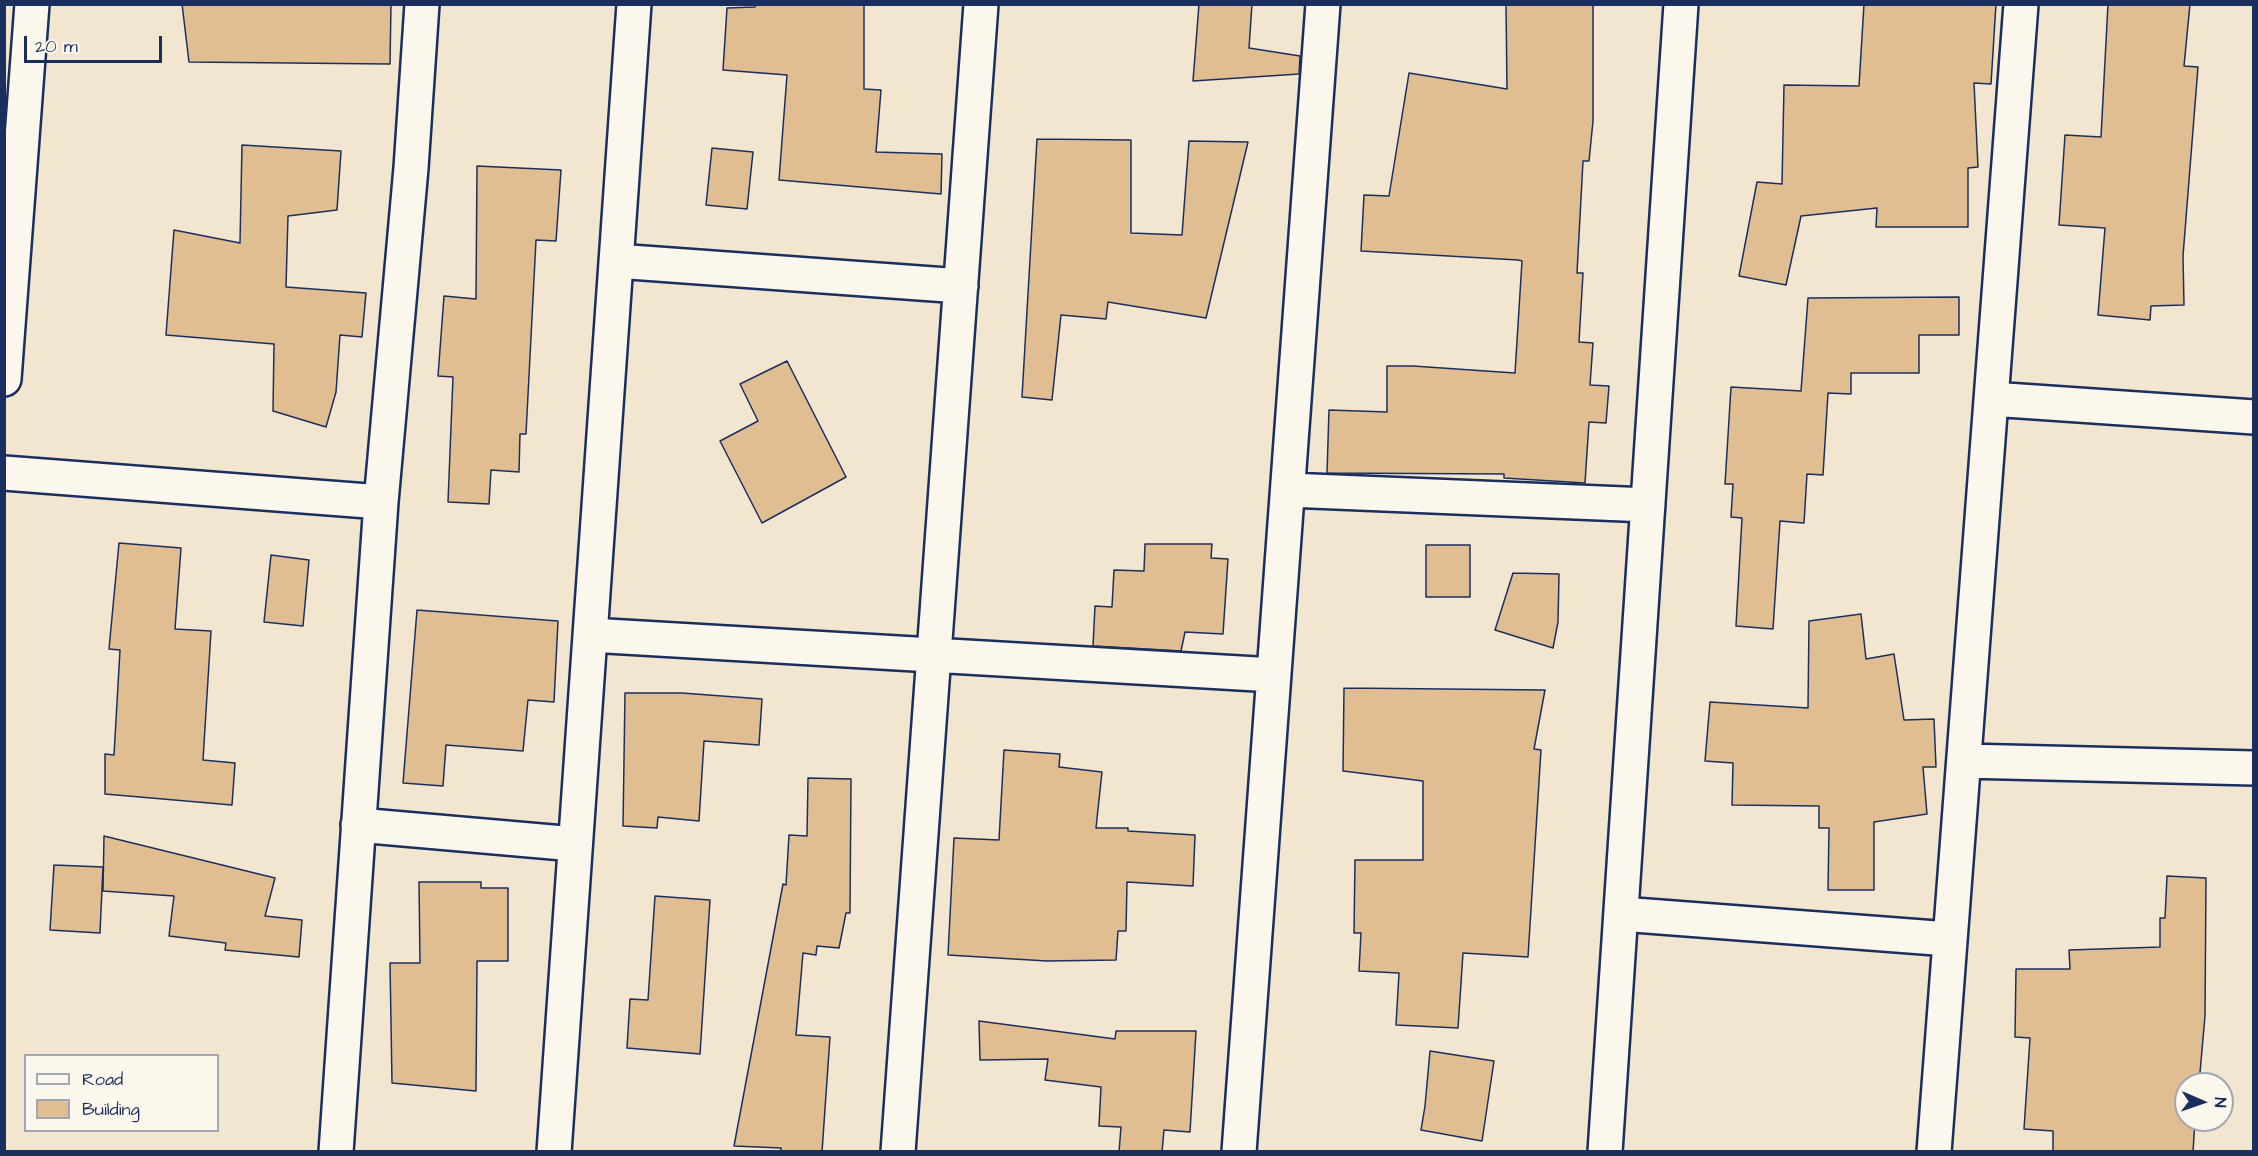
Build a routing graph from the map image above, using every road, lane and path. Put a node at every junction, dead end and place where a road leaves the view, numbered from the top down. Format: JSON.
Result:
{"nodes":[{"id":1,"x":32,"y":4,"type":"edge"},
{"id":2,"x":422,"y":4,"type":"edge"},
{"id":3,"x":634,"y":4,"type":"edge"},
{"id":4,"x":981,"y":4,"type":"edge"},
{"id":5,"x":1323,"y":4,"type":"edge"},
{"id":6,"x":1681,"y":4,"type":"edge"},
{"id":7,"x":2021,"y":4,"type":"edge"},
{"id":8,"x":616,"y":261,"type":"junction"},
{"id":9,"x":961,"y":285,"type":"junction"},
{"id":10,"x":4,"y":379,"type":"edge"},
{"id":11,"x":1991,"y":399,"type":"junction"},
{"id":12,"x":2253,"y":417,"type":"edge"},
{"id":13,"x":4,"y":473,"type":"edge"},
{"id":14,"x":1288,"y":490,"type":"junction"},
{"id":15,"x":381,"y":502,"type":"junction"},
{"id":16,"x":1648,"y":505,"type":"junction"},
{"id":17,"x":590,"y":635,"type":"junction"},
{"id":18,"x":934,"y":657,"type":"junction"},
{"id":19,"x":1274,"y":675,"type":"junction"},
{"id":20,"x":1964,"y":761,"type":"junction"},
{"id":21,"x":2253,"y":768,"type":"edge"},
{"id":22,"x":358,"y":825,"type":"junction"},
{"id":23,"x":575,"y":844,"type":"junction"},
{"id":24,"x":1621,"y":914,"type":"junction"},
{"id":25,"x":1949,"y":939,"type":"junction"},
{"id":26,"x":336,"y":1152,"type":"edge"},
{"id":27,"x":554,"y":1152,"type":"edge"},
{"id":28,"x":898,"y":1152,"type":"edge"},
{"id":29,"x":1239,"y":1152,"type":"edge"},
{"id":30,"x":1605,"y":1152,"type":"edge"},
{"id":31,"x":1934,"y":1152,"type":"edge"}],
"edges":[{"from":1,"to":10,"type":"street"},
{"from":2,"to":15,"type":"street"},
{"from":3,"to":8,"type":"street"},
{"from":4,"to":9,"type":"street"},
{"from":5,"to":14,"type":"street"},
{"from":6,"to":16,"type":"street"},
{"from":7,"to":11,"type":"street"},
{"from":8,"to":9,"type":"street"},
{"from":8,"to":17,"type":"street"},
{"from":9,"to":18,"type":"street"},
{"from":11,"to":12,"type":"street"},
{"from":11,"to":20,"type":"street"},
{"from":13,"to":15,"type":"street"},
{"from":14,"to":16,"type":"street"},
{"from":14,"to":19,"type":"street"},
{"from":15,"to":22,"type":"street"},
{"from":16,"to":24,"type":"street"},
{"from":17,"to":18,"type":"street"},
{"from":17,"to":23,"type":"street"},
{"from":18,"to":19,"type":"street"},
{"from":18,"to":28,"type":"street"},
{"from":19,"to":29,"type":"street"},
{"from":20,"to":21,"type":"street"},
{"from":20,"to":25,"type":"street"},
{"from":22,"to":23,"type":"street"},
{"from":22,"to":26,"type":"street"},
{"from":23,"to":27,"type":"street"},
{"from":24,"to":25,"type":"street"},
{"from":24,"to":30,"type":"street"},
{"from":25,"to":31,"type":"street"}]}
